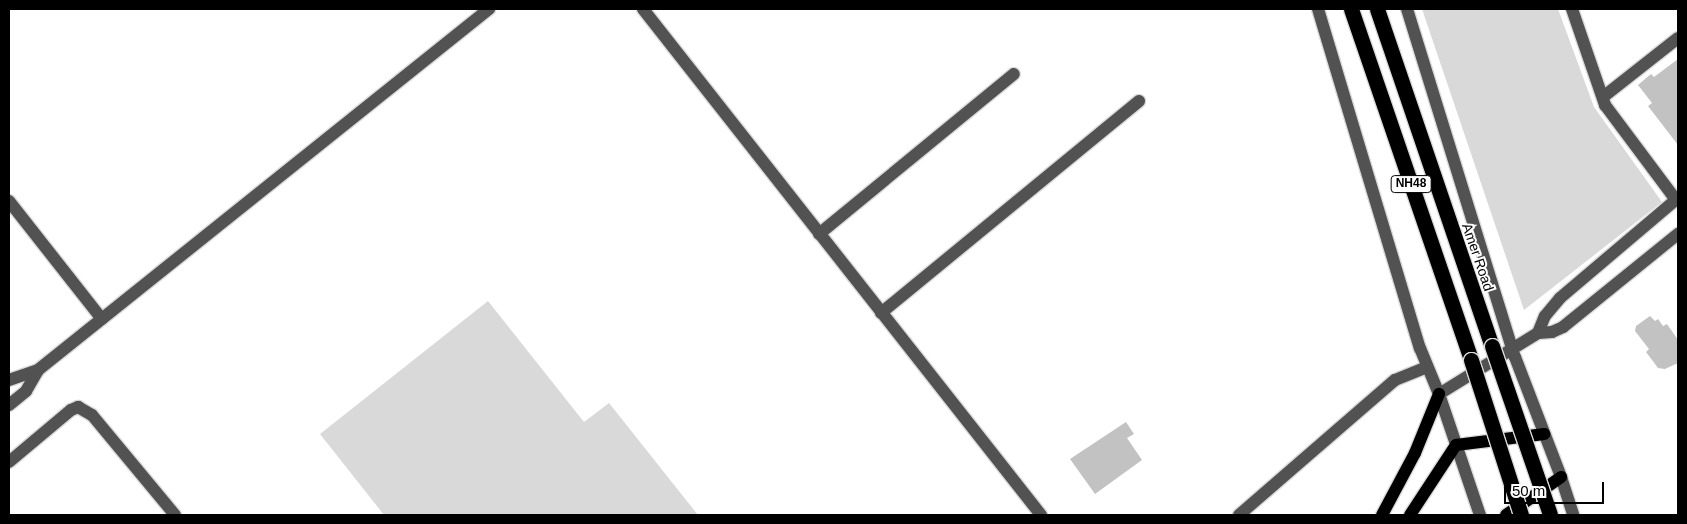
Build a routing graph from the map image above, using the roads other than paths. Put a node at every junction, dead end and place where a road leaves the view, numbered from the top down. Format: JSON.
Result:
{"nodes":[{"id":1,"x":489,"y":9,"type":"edge"},
{"id":2,"x":644,"y":9,"type":"edge"},
{"id":3,"x":1318,"y":9,"type":"edge"},
{"id":4,"x":1351,"y":9,"type":"edge"},
{"id":5,"x":1377,"y":9,"type":"edge"},
{"id":6,"x":1407,"y":9,"type":"edge"},
{"id":7,"x":1572,"y":9,"type":"edge"},
{"id":8,"x":1678,"y":38,"type":"edge"},
{"id":9,"x":1014,"y":74,"type":"dead end"},
{"id":10,"x":1603,"y":98,"type":"junction"},
{"id":11,"x":1139,"y":101,"type":"dead end"},
{"id":12,"x":1677,"y":199,"type":"edge"},
{"id":13,"x":9,"y":201,"type":"edge"},
{"id":14,"x":819,"y":234,"type":"junction"},
{"id":15,"x":1678,"y":234,"type":"edge"},
{"id":16,"x":881,"y":313,"type":"junction"},
{"id":17,"x":102,"y":319,"type":"junction"},
{"id":18,"x":1538,"y":333,"type":"junction"},
{"id":19,"x":1513,"y":349,"type":"junction"},
{"id":20,"x":1428,"y":367,"type":"junction"},
{"id":21,"x":38,"y":370,"type":"junction"},
{"id":22,"x":9,"y":380,"type":"edge"},
{"id":23,"x":1439,"y":394,"type":"junction"},
{"id":24,"x":9,"y":405,"type":"edge"},
{"id":25,"x":1544,"y":434,"type":"junction"},
{"id":26,"x":1456,"y":445,"type":"junction"},
{"id":27,"x":9,"y":462,"type":"edge"},
{"id":28,"x":1561,"y":477,"type":"junction"},
{"id":29,"x":175,"y":515,"type":"edge"},
{"id":30,"x":1041,"y":515,"type":"edge"},
{"id":31,"x":1239,"y":515,"type":"edge"},
{"id":32,"x":1382,"y":515,"type":"edge"},
{"id":33,"x":1410,"y":515,"type":"edge"},
{"id":34,"x":1480,"y":515,"type":"edge"},
{"id":35,"x":1506,"y":515,"type":"edge"},
{"id":36,"x":1521,"y":515,"type":"edge"},
{"id":37,"x":1550,"y":515,"type":"edge"},
{"id":38,"x":1573,"y":515,"type":"edge"}],
"edges":[{"from":1,"to":17,"type":"street"},
{"from":2,"to":14,"type":"street"},
{"from":3,"to":20,"type":"street"},
{"from":4,"to":36,"type":"highway","number":"NH48","bridge":true},
{"from":5,"to":37,"type":"highway","name":"Amer Road","number":"NH48","bridge":true},
{"from":6,"to":19,"type":"street"},
{"from":7,"to":10,"type":"street"},
{"from":8,"to":10,"type":"street"},
{"from":9,"to":14,"type":"street"},
{"from":10,"to":12,"type":"street"},
{"from":11,"to":16,"type":"street"},
{"from":12,"to":18,"type":"street"},
{"from":13,"to":17,"type":"street"},
{"from":14,"to":16,"type":"street"},
{"from":15,"to":18,"type":"street"},
{"from":16,"to":30,"type":"street"},
{"from":17,"to":21,"type":"street"},
{"from":18,"to":19,"type":"street"},
{"from":19,"to":23,"type":"street"},
{"from":19,"to":25,"type":"street"},
{"from":20,"to":23,"type":"street"},
{"from":20,"to":31,"type":"street"},
{"from":21,"to":22,"type":"street"},
{"from":21,"to":24,"type":"street"},
{"from":23,"to":26,"type":"street"},
{"from":23,"to":32,"type":"main road"},
{"from":25,"to":26,"type":"main road"},
{"from":25,"to":28,"type":"street"},
{"from":26,"to":33,"type":"main road"},
{"from":26,"to":34,"type":"street"},
{"from":27,"to":29,"type":"street"},
{"from":28,"to":35,"type":"main road"},
{"from":28,"to":38,"type":"street"}]}
